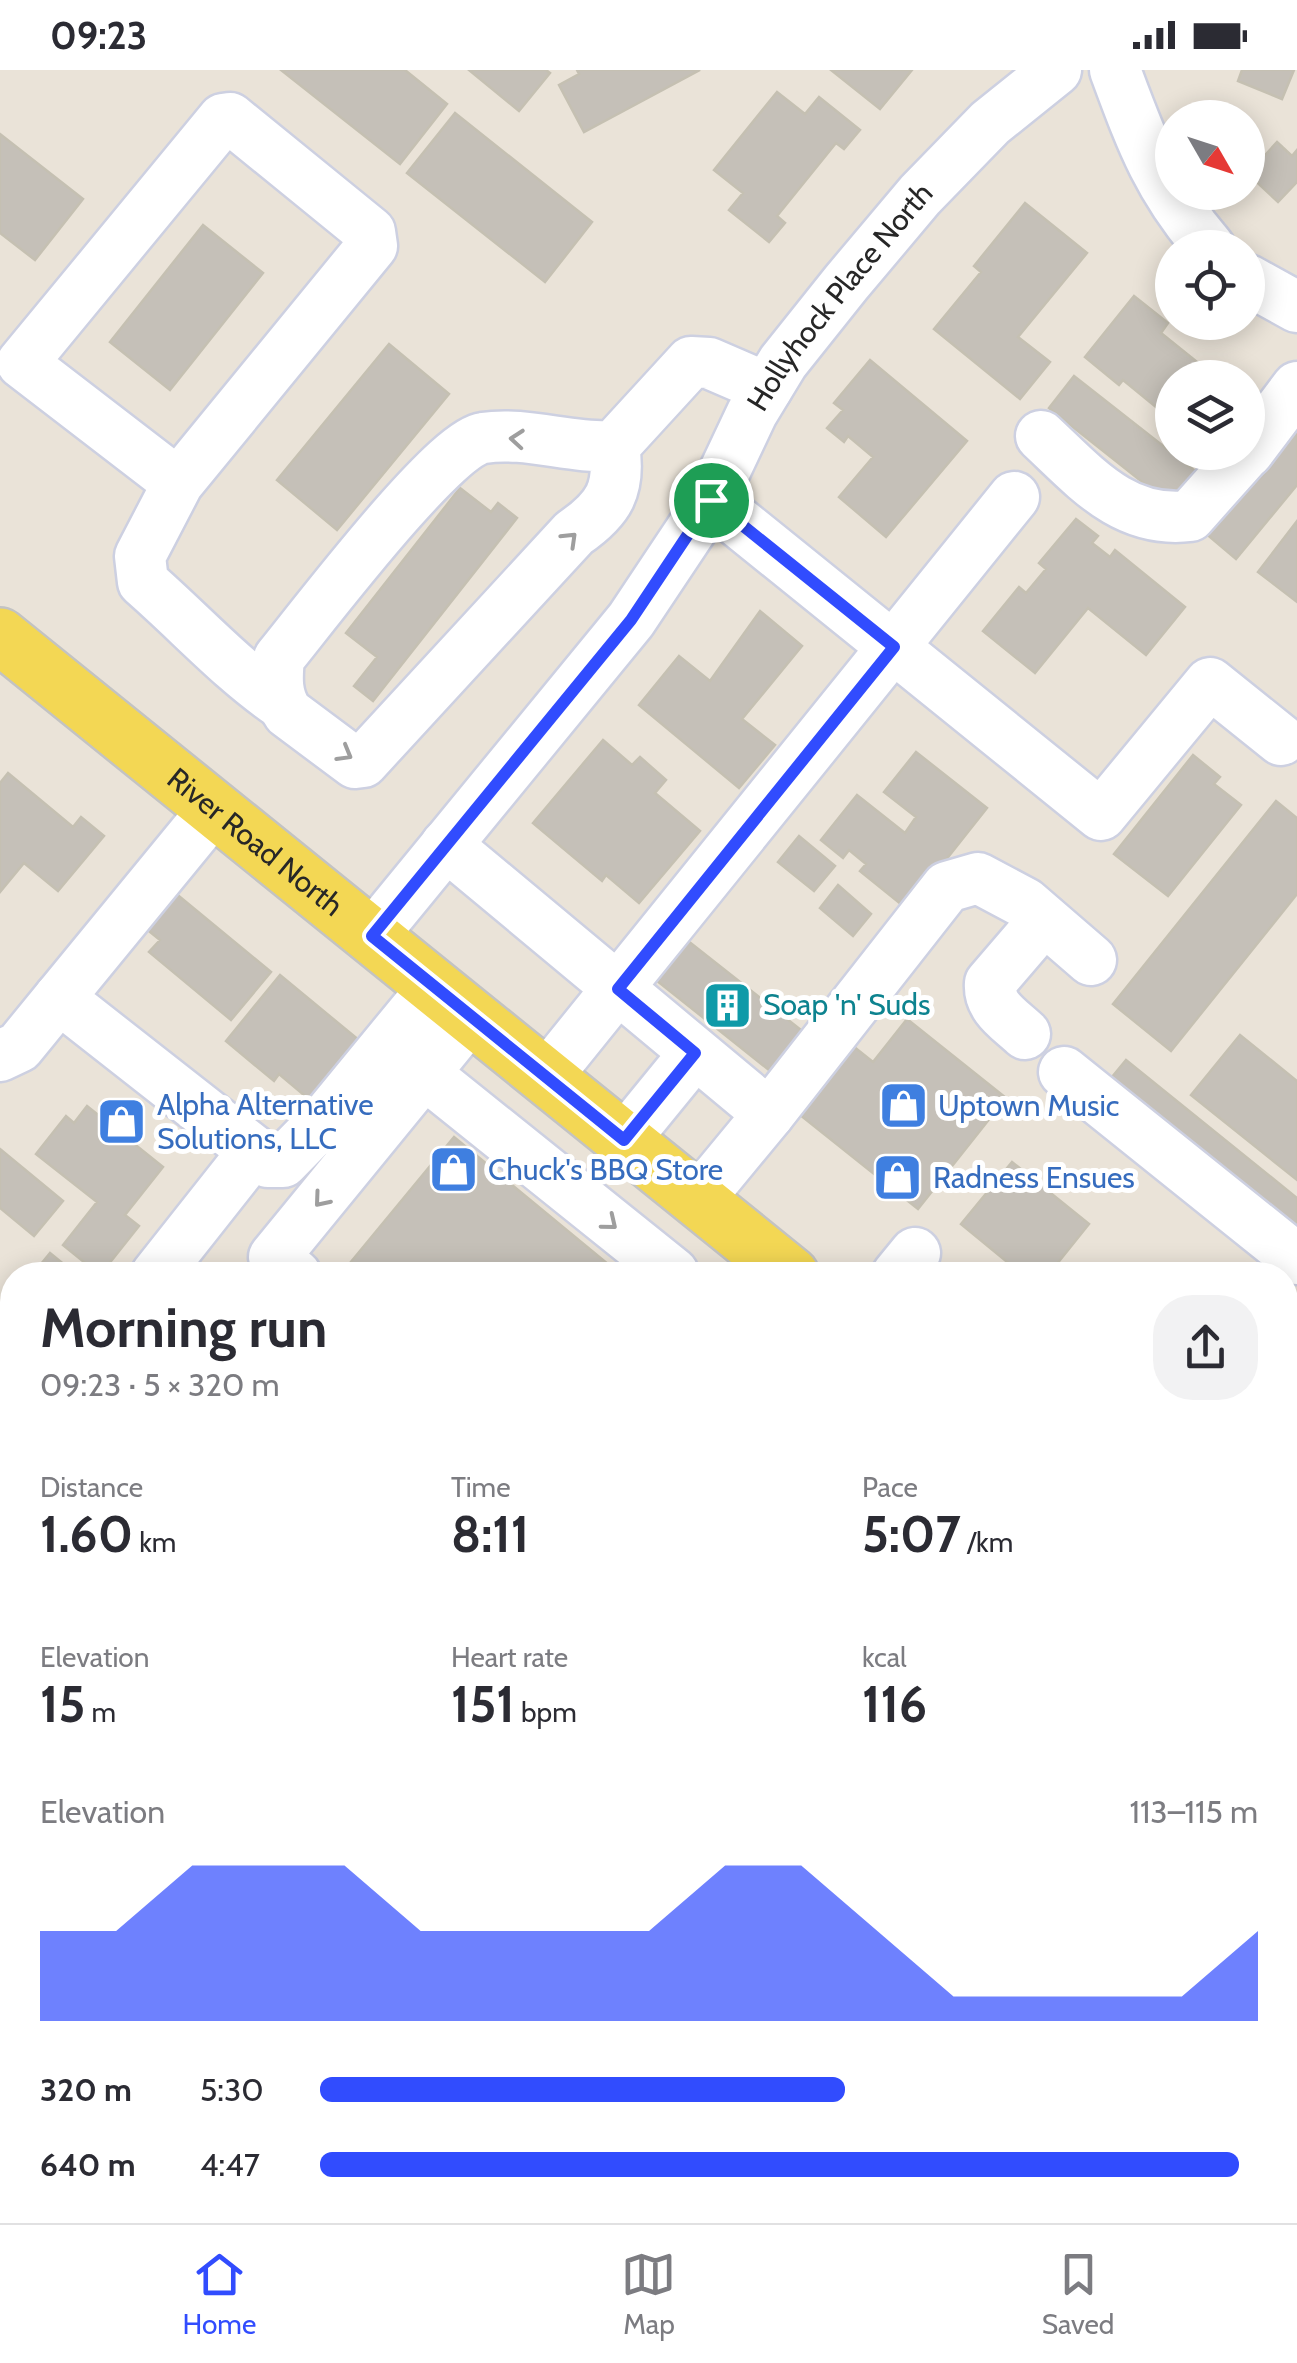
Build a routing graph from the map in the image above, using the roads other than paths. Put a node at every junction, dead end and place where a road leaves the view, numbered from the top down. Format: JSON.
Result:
{"nodes":[{"id":1,"x":1056,"y":70,"type":"edge"},
{"id":2,"x":1115,"y":70,"type":"edge"},
{"id":3,"x":1194,"y":230,"type":"edge"},
{"id":4,"x":1265,"y":289,"type":"edge"},
{"id":5,"x":1297,"y":307,"type":"edge"},
{"id":6,"x":8,"y":366,"type":"edge"},
{"id":7,"x":1297,"y":387,"type":"edge"},
{"id":8,"x":767,"y":388,"type":"junction"},
{"id":9,"x":1265,"y":429,"type":"edge"},
{"id":10,"x":1042,"y":436,"type":"dead end"},
{"id":11,"x":614,"y":446,"type":"junction"},
{"id":12,"x":1231,"y":470,"type":"edge"},
{"id":13,"x":178,"y":483,"type":"junction"},
{"id":14,"x":1014,"y":497,"type":"dead end"},
{"id":15,"x":711,"y":500,"type":"junction"},
{"id":16,"x":0,"y":636,"type":"edge"},
{"id":17,"x":894,"y":647,"type":"junction"},
{"id":18,"x":280,"y":681,"type":"junction"},
{"id":19,"x":1281,"y":740,"type":"dead end"},
{"id":20,"x":214,"y":809,"type":"junction"},
{"id":21,"x":446,"y":845,"type":"junction"},
{"id":22,"x":1044,"y":920,"type":"junction"},
{"id":23,"x":372,"y":936,"type":"junction"},
{"id":24,"x":1091,"y":960,"type":"dead end"},
{"id":25,"x":618,"y":989,"type":"junction"},
{"id":26,"x":58,"y":998,"type":"junction"},
{"id":27,"x":453,"y":1002,"type":"junction"},
{"id":28,"x":1025,"y":1034,"type":"dead end"},
{"id":29,"x":695,"y":1053,"type":"junction"},
{"id":30,"x":0,"y":1056,"type":"edge"},
{"id":31,"x":1064,"y":1072,"type":"dead end"},
{"id":32,"x":425,"y":1074,"type":"junction"},
{"id":33,"x":546,"y":1078,"type":"junction"},
{"id":34,"x":769,"y":1114,"type":"junction"},
{"id":35,"x":624,"y":1140,"type":"junction"},
{"id":36,"x":254,"y":1151,"type":"junction"},
{"id":37,"x":709,"y":1208,"type":"junction"},
{"id":38,"x":1297,"y":1259,"type":"edge"},
{"id":39,"x":166,"y":1262,"type":"edge"},
{"id":40,"x":281,"y":1262,"type":"edge"},
{"id":41,"x":657,"y":1262,"type":"edge"},
{"id":42,"x":679,"y":1262,"type":"edge"},
{"id":43,"x":776,"y":1262,"type":"edge"}],
"edges":[{"from":1,"to":8,"type":"street","name":"Hollyhock Place North"},
{"from":2,"to":3,"type":"street"},
{"from":4,"to":5,"type":"street"},
{"from":6,"to":13,"type":"street"},
{"from":6,"to":13,"type":"street"},
{"from":7,"to":9,"type":"street"},
{"from":8,"to":11,"type":"street"},
{"from":8,"to":15,"type":"street","name":"Hollyhock Place North"},
{"from":10,"to":12,"type":"street"},
{"from":11,"to":18,"type":"street","one_way":true},
{"from":18,"to":11,"type":"street","one_way":true},
{"from":13,"to":18,"type":"street"},
{"from":14,"to":17,"type":"street"},
{"from":15,"to":17,"type":"street"},
{"from":15,"to":21,"type":"street","name":"Hollyhock Place North"},
{"from":16,"to":20,"type":"main road","name":"River Road North"},
{"from":17,"to":19,"type":"street"},
{"from":17,"to":25,"type":"street"},
{"from":20,"to":23,"type":"main road","name":"River Road North"},
{"from":20,"to":26,"type":"street"},
{"from":21,"to":23,"type":"street","name":"Hollyhock Place North"},
{"from":21,"to":25,"type":"street"},
{"from":22,"to":24,"type":"street"},
{"from":22,"to":28,"type":"street"},
{"from":22,"to":34,"type":"street"},
{"from":23,"to":27,"type":"main road","name":"River Road North"},
{"from":25,"to":29,"type":"street"},
{"from":25,"to":33,"type":"street"},
{"from":26,"to":30,"type":"street"},
{"from":26,"to":36,"type":"street"},
{"from":27,"to":32,"type":"street"},
{"from":27,"to":33,"type":"main road","name":"River Road North"},
{"from":27,"to":36,"type":"street"},
{"from":29,"to":34,"type":"street"},
{"from":29,"to":35,"type":"street"},
{"from":31,"to":38,"type":"street"},
{"from":32,"to":40,"type":"street","one_way":true},
{"from":32,"to":41,"type":"street","one_way":true},
{"from":33,"to":35,"type":"main road","name":"River Road North"},
{"from":34,"to":37,"type":"street"},
{"from":35,"to":37,"type":"main road","name":"River Road North"},
{"from":36,"to":39,"type":"street"},
{"from":37,"to":42,"type":"street"},
{"from":37,"to":43,"type":"main road","name":"River Road North"}]}
